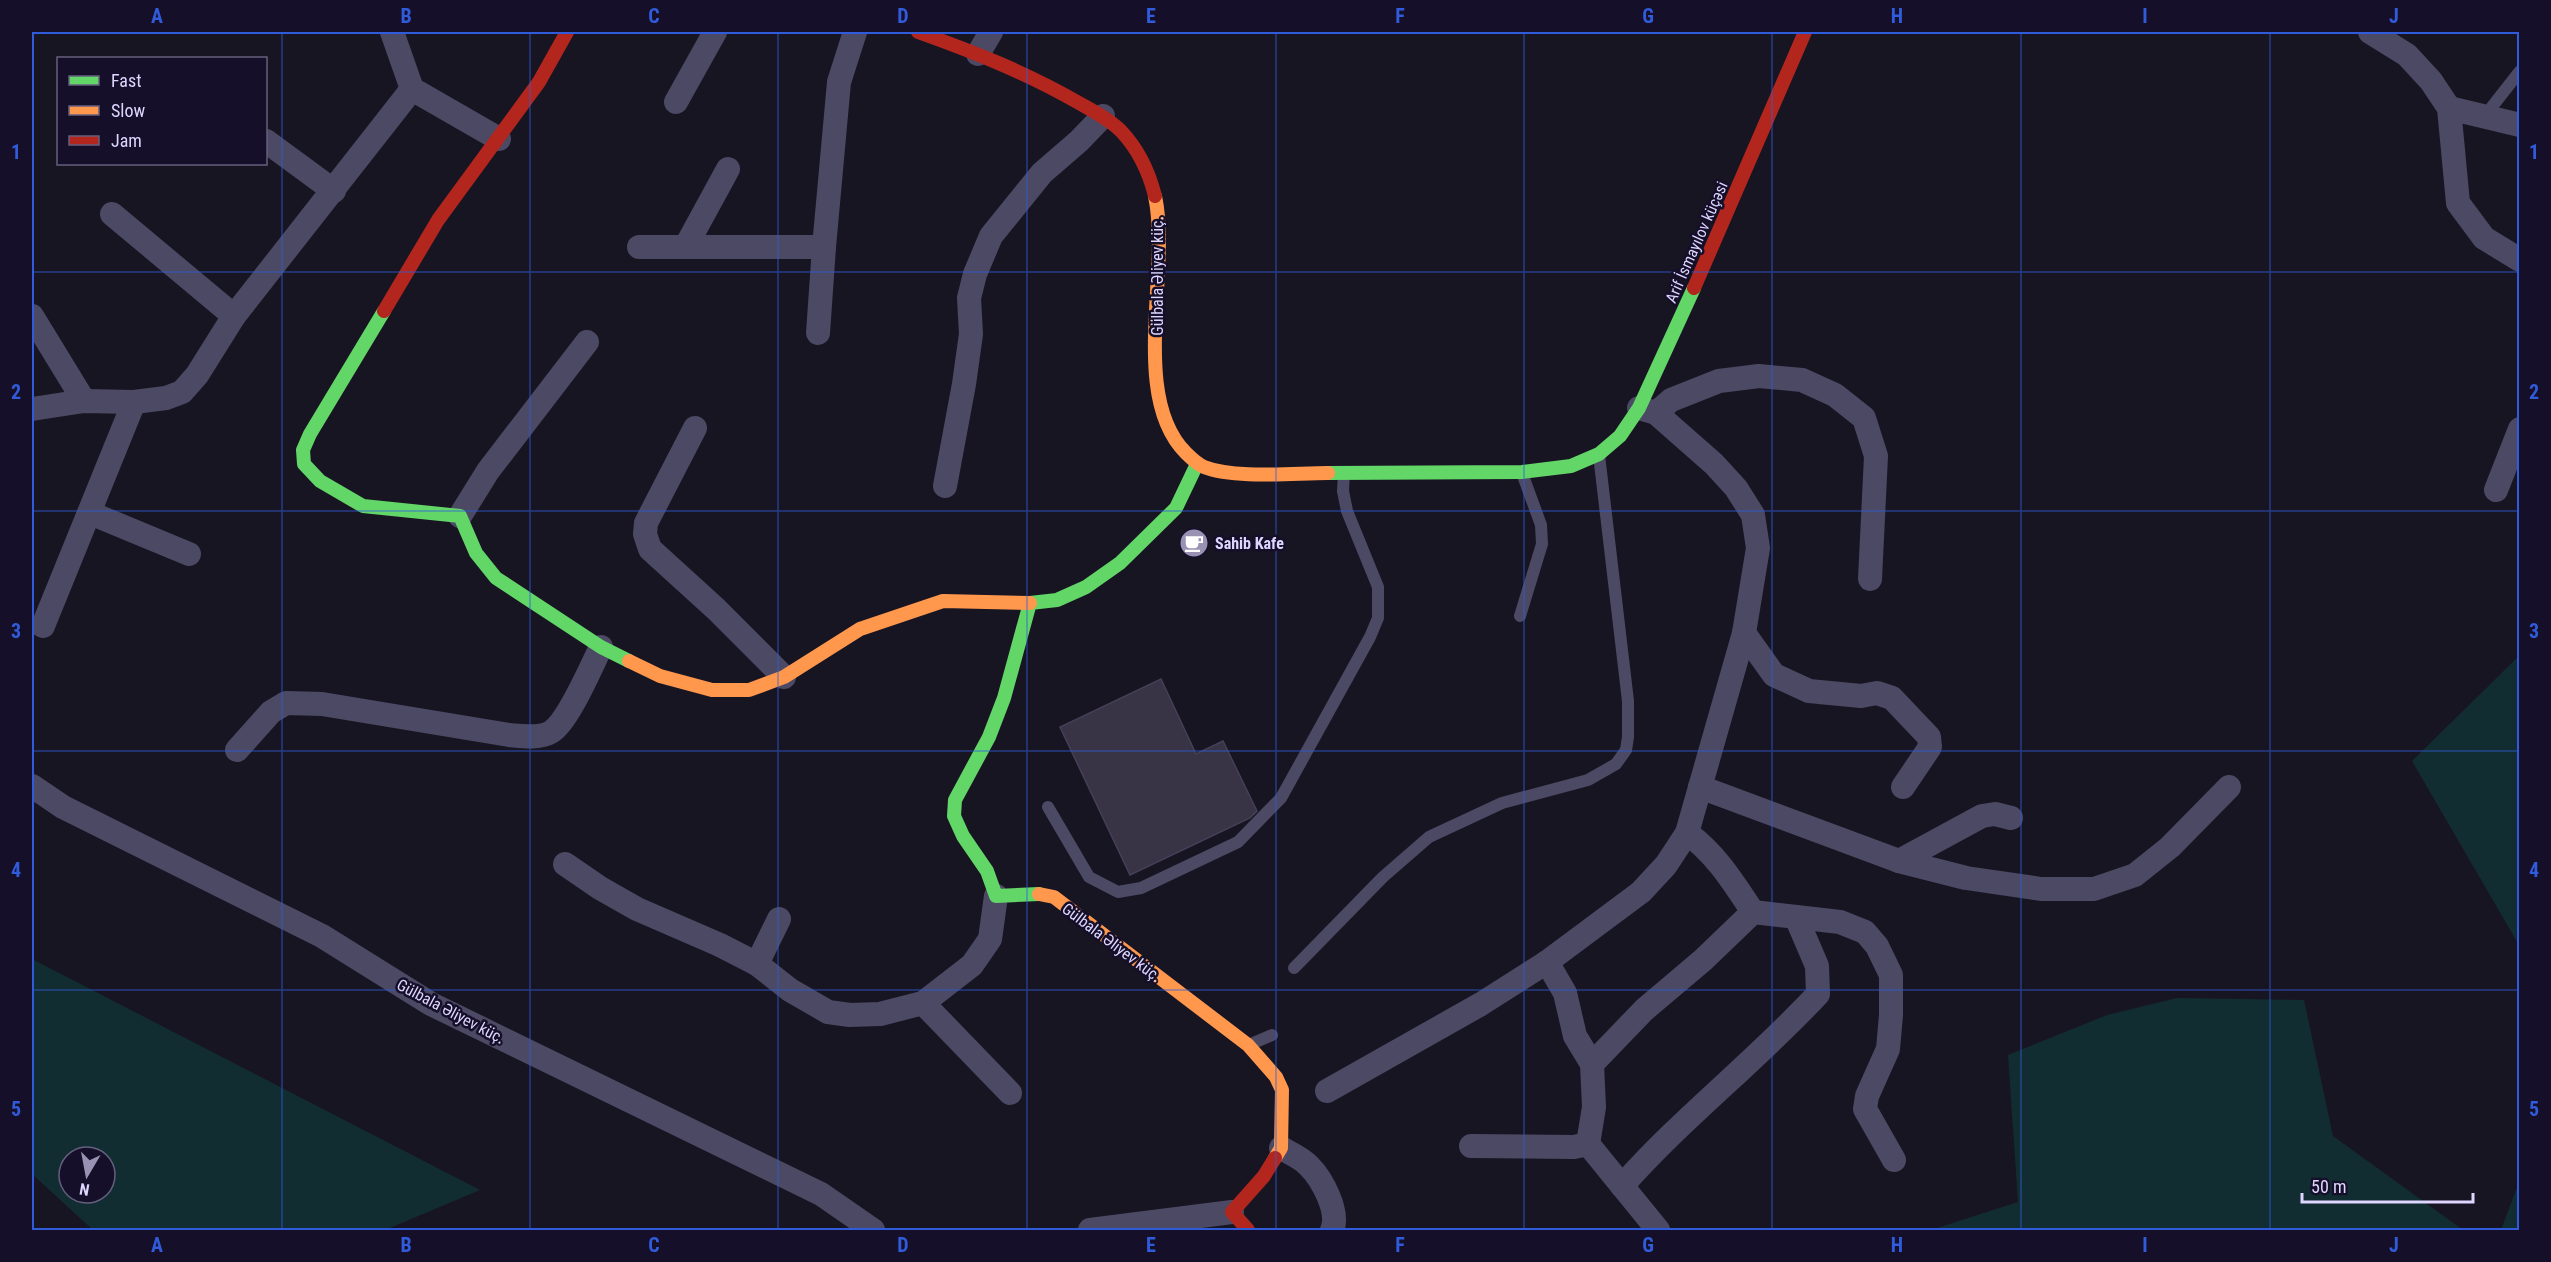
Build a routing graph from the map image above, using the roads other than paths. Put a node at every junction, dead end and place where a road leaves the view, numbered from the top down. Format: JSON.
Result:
{"nodes":[{"id":1,"x":392,"y":32,"type":"edge"},
{"id":2,"x":567,"y":32,"type":"edge"},
{"id":3,"x":715,"y":32,"type":"edge"},
{"id":4,"x":855,"y":32,"type":"edge"},
{"id":5,"x":918,"y":32,"type":"edge"},
{"id":6,"x":991,"y":32,"type":"edge"},
{"id":7,"x":1805,"y":32,"type":"edge"},
{"id":8,"x":2370,"y":32,"type":"edge"},
{"id":9,"x":978,"y":54,"type":"junction"},
{"id":10,"x":2520,"y":71,"type":"edge"},
{"id":11,"x":412,"y":89,"type":"junction"},
{"id":12,"x":676,"y":102,"type":"dead end"},
{"id":13,"x":2450,"y":108,"type":"junction"},
{"id":14,"x":1102,"y":116,"type":"junction"},
{"id":15,"x":2484,"y":117,"type":"junction"},
{"id":16,"x":2520,"y":125,"type":"edge"},
{"id":17,"x":499,"y":139,"type":"junction"},
{"id":18,"x":267,"y":142,"type":"edge"},
{"id":19,"x":728,"y":169,"type":"dead end"},
{"id":20,"x":334,"y":191,"type":"junction"},
{"id":21,"x":112,"y":214,"type":"dead end"},
{"id":22,"x":639,"y":246,"type":"dead end"},
{"id":23,"x":686,"y":246,"type":"junction"},
{"id":24,"x":824,"y":246,"type":"junction"},
{"id":25,"x":2520,"y":260,"type":"edge"},
{"id":26,"x":32,"y":316,"type":"edge"},
{"id":27,"x":234,"y":316,"type":"junction"},
{"id":28,"x":818,"y":333,"type":"dead end"},
{"id":29,"x":587,"y":342,"type":"dead end"},
{"id":30,"x":84,"y":401,"type":"junction"},
{"id":31,"x":134,"y":402,"type":"junction"},
{"id":32,"x":32,"y":409,"type":"edge"},
{"id":33,"x":1648,"y":410,"type":"junction"},
{"id":34,"x":695,"y":428,"type":"dead end"},
{"id":35,"x":2520,"y":429,"type":"edge"},
{"id":36,"x":1599,"y":454,"type":"junction"},
{"id":37,"x":1197,"y":464,"type":"junction"},
{"id":38,"x":1344,"y":472,"type":"junction"},
{"id":39,"x":1522,"y":472,"type":"junction"},
{"id":40,"x":945,"y":486,"type":"dead end"},
{"id":41,"x":2496,"y":490,"type":"dead end"},
{"id":42,"x":90,"y":513,"type":"junction"},
{"id":43,"x":460,"y":516,"type":"junction"},
{"id":44,"x":189,"y":554,"type":"dead end"},
{"id":45,"x":1870,"y":579,"type":"dead end"},
{"id":46,"x":1030,"y":603,"type":"junction"},
{"id":47,"x":1520,"y":616,"type":"dead end"},
{"id":48,"x":43,"y":626,"type":"dead end"},
{"id":49,"x":1744,"y":633,"type":"junction"},
{"id":50,"x":601,"y":647,"type":"junction"},
{"id":51,"x":784,"y":677,"type":"junction"},
{"id":52,"x":237,"y":750,"type":"dead end"},
{"id":53,"x":32,"y":786,"type":"edge"},
{"id":54,"x":2229,"y":786,"type":"dead end"},
{"id":55,"x":1700,"y":787,"type":"junction"},
{"id":56,"x":1903,"y":787,"type":"dead end"},
{"id":57,"x":1048,"y":807,"type":"dead end"},
{"id":58,"x":2011,"y":818,"type":"dead end"},
{"id":59,"x":1687,"y":833,"type":"junction"},
{"id":60,"x":1899,"y":861,"type":"junction"},
{"id":61,"x":565,"y":864,"type":"dead end"},
{"id":62,"x":996,"y":896,"type":"junction"},
{"id":63,"x":1753,"y":912,"type":"junction"},
{"id":64,"x":1796,"y":917,"type":"junction"},
{"id":65,"x":779,"y":919,"type":"dead end"},
{"id":66,"x":1547,"y":962,"type":"junction"},
{"id":67,"x":757,"y":964,"type":"junction"},
{"id":68,"x":1294,"y":968,"type":"dead end"},
{"id":69,"x":922,"y":1004,"type":"junction"},
{"id":70,"x":1272,"y":1035,"type":"dead end"},
{"id":71,"x":1248,"y":1045,"type":"junction"},
{"id":72,"x":1592,"y":1064,"type":"junction"},
{"id":73,"x":1327,"y":1090,"type":"dead end"},
{"id":74,"x":1010,"y":1093,"type":"dead end"},
{"id":75,"x":1588,"y":1144,"type":"junction"},
{"id":76,"x":1471,"y":1146,"type":"dead end"},
{"id":77,"x":1281,"y":1148,"type":"junction"},
{"id":78,"x":1894,"y":1160,"type":"dead end"},
{"id":79,"x":1622,"y":1186,"type":"junction"},
{"id":80,"x":1233,"y":1212,"type":"junction"},
{"id":81,"x":873,"y":1230,"type":"edge"},
{"id":82,"x":1090,"y":1230,"type":"edge"},
{"id":83,"x":1248,"y":1230,"type":"edge"},
{"id":84,"x":1332,"y":1230,"type":"edge"},
{"id":85,"x":1658,"y":1230,"type":"edge"}],
"edges":[{"from":1,"to":11,"type":"street"},
{"from":2,"to":17,"type":"street"},
{"from":3,"to":12,"type":"street"},
{"from":4,"to":24,"type":"street"},
{"from":5,"to":9,"type":"street","name":"Gülbala Əliyev küç."},
{"from":6,"to":9,"type":"street"},
{"from":7,"to":33,"type":"street","name":"Arif İsmayılov küçəsi"},
{"from":8,"to":13,"type":"street"},
{"from":9,"to":14,"type":"street","name":"Gülbala Əliyev küç."},
{"from":10,"to":15,"type":"lane"},
{"from":11,"to":17,"type":"street"},
{"from":11,"to":20,"type":"street"},
{"from":13,"to":15,"type":"street"},
{"from":13,"to":25,"type":"street"},
{"from":14,"to":37,"type":"street","name":"Gülbala Əliyev küç."},
{"from":14,"to":40,"type":"street"},
{"from":15,"to":16,"type":"street"},
{"from":17,"to":43,"type":"street"},
{"from":18,"to":20,"type":"street"},
{"from":19,"to":23,"type":"street"},
{"from":20,"to":27,"type":"street"},
{"from":21,"to":27,"type":"street"},
{"from":22,"to":23,"type":"street"},
{"from":23,"to":24,"type":"street"},
{"from":24,"to":28,"type":"street"},
{"from":26,"to":30,"type":"street"},
{"from":27,"to":31,"type":"street"},
{"from":29,"to":43,"type":"street"},
{"from":30,"to":31,"type":"street"},
{"from":30,"to":32,"type":"street"},
{"from":31,"to":42,"type":"street"},
{"from":33,"to":36,"type":"street","name":"Arif İsmayılov küçəsi"},
{"from":33,"to":45,"type":"street"},
{"from":33,"to":49,"type":"street"},
{"from":34,"to":51,"type":"street"},
{"from":35,"to":41,"type":"street"},
{"from":36,"to":39,"type":"street","name":"Gülbala Əliyev küç."},
{"from":36,"to":68,"type":"lane"},
{"from":37,"to":38,"type":"street","name":"Gülbala Əliyev küç."},
{"from":37,"to":46,"type":"street"},
{"from":38,"to":39,"type":"street","name":"Gülbala Əliyev küç."},
{"from":38,"to":57,"type":"lane"},
{"from":39,"to":47,"type":"lane"},
{"from":42,"to":44,"type":"street"},
{"from":42,"to":48,"type":"street"},
{"from":43,"to":50,"type":"street"},
{"from":46,"to":51,"type":"street"},
{"from":46,"to":62,"type":"street"},
{"from":49,"to":55,"type":"street"},
{"from":49,"to":56,"type":"street"},
{"from":50,"to":51,"type":"street"},
{"from":50,"to":52,"type":"street"},
{"from":53,"to":81,"type":"street","name":"Gülbala Əliyev küç."},
{"from":54,"to":60,"type":"street"},
{"from":55,"to":59,"type":"street"},
{"from":55,"to":60,"type":"street"},
{"from":58,"to":60,"type":"street"},
{"from":59,"to":63,"type":"street"},
{"from":59,"to":66,"type":"street"},
{"from":61,"to":67,"type":"street"},
{"from":62,"to":69,"type":"street"},
{"from":62,"to":71,"type":"street","name":"Gülbala Əliyev küç."},
{"from":63,"to":64,"type":"street"},
{"from":63,"to":72,"type":"street"},
{"from":64,"to":78,"type":"street"},
{"from":64,"to":79,"type":"street"},
{"from":65,"to":67,"type":"street"},
{"from":66,"to":72,"type":"street"},
{"from":66,"to":73,"type":"street"},
{"from":67,"to":69,"type":"street"},
{"from":69,"to":74,"type":"street"},
{"from":70,"to":71,"type":"lane"},
{"from":71,"to":77,"type":"street","name":"Gülbala Əliyev küç."},
{"from":72,"to":75,"type":"street"},
{"from":75,"to":76,"type":"street"},
{"from":75,"to":79,"type":"street"},
{"from":77,"to":80,"type":"street"},
{"from":77,"to":84,"type":"street"},
{"from":79,"to":85,"type":"street"},
{"from":80,"to":82,"type":"street"},
{"from":80,"to":83,"type":"street"}]}
